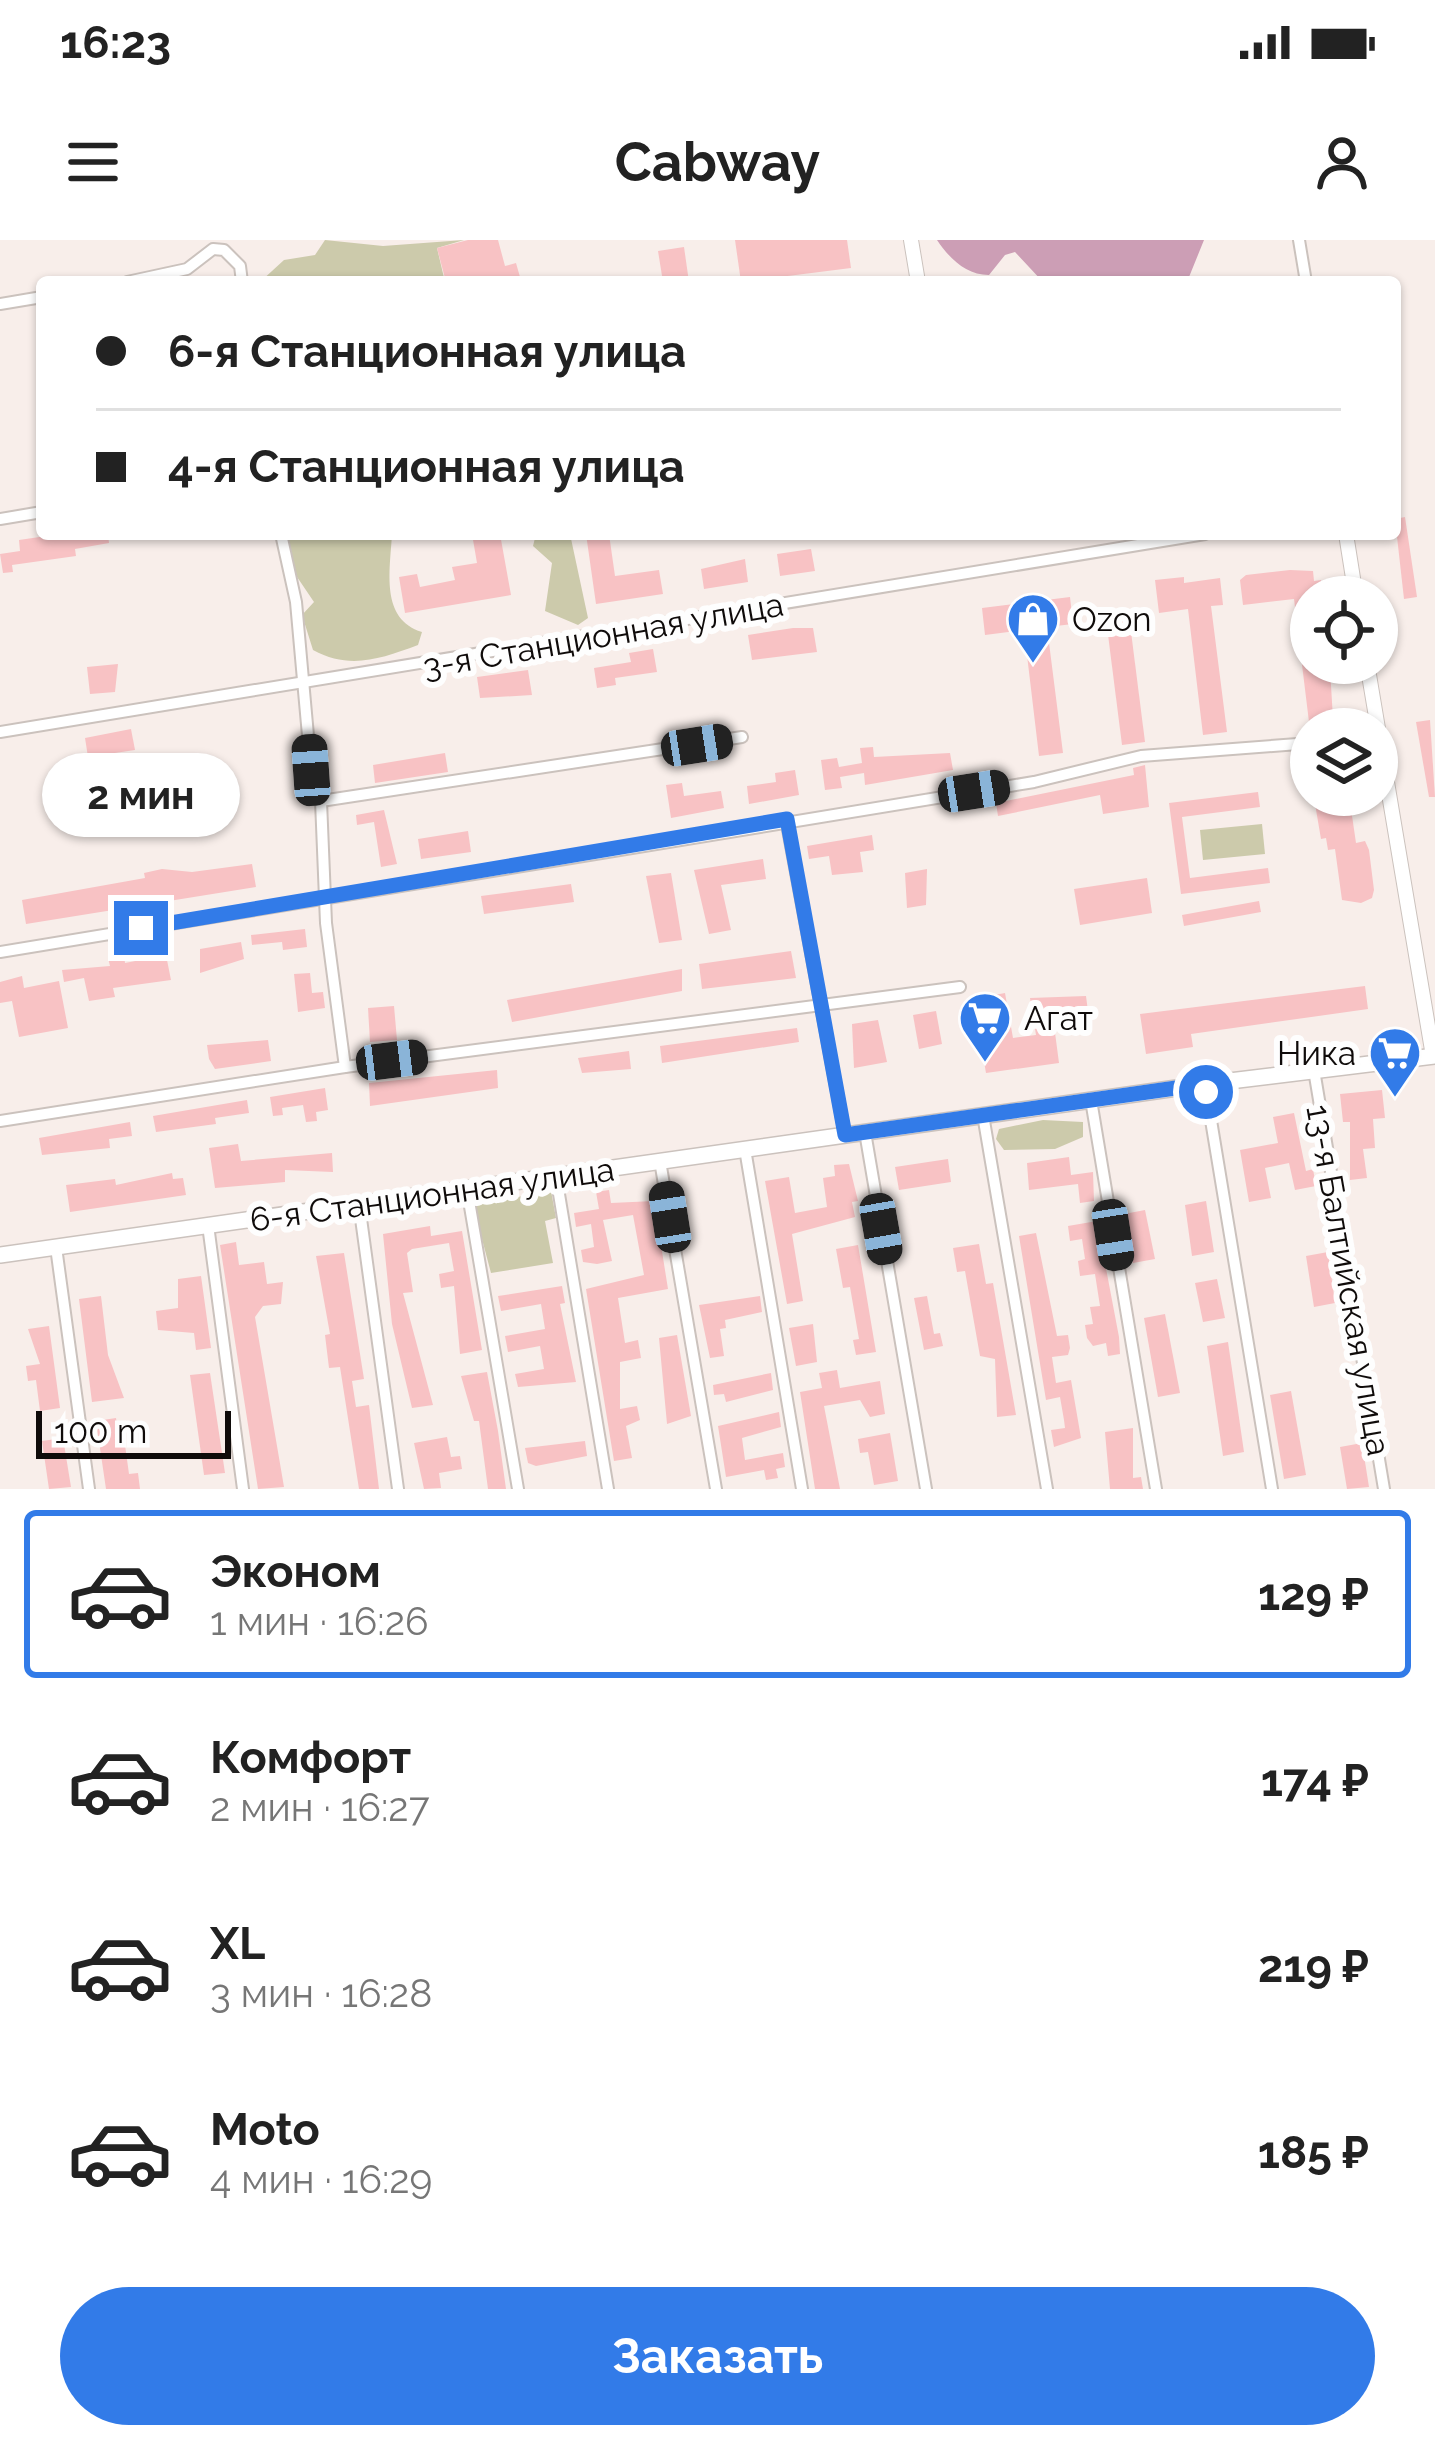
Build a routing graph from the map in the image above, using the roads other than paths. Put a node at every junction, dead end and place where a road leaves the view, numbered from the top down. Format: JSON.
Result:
{"nodes":[{"id":1,"x":911,"y":240,"type":"edge"},
{"id":2,"x":1299,"y":240,"type":"edge"},
{"id":3,"x":153,"y":276,"type":"edge"},
{"id":4,"x":241,"y":276,"type":"edge"},
{"id":5,"x":917,"y":276,"type":"edge"},
{"id":6,"x":1305,"y":276,"type":"edge"},
{"id":7,"x":36,"y":298,"type":"edge"},
{"id":8,"x":0,"y":304,"type":"edge"},
{"id":9,"x":36,"y":513,"type":"edge"},
{"id":10,"x":0,"y":518,"type":"edge"},
{"id":11,"x":282,"y":540,"type":"edge"},
{"id":12,"x":1169,"y":540,"type":"edge"},
{"id":13,"x":1347,"y":540,"type":"edge"},
{"id":14,"x":1353,"y":576,"type":"edge"},
{"id":15,"x":305,"y":685,"type":"junction"},
{"id":16,"x":0,"y":732,"type":"edge"},
{"id":17,"x":742,"y":737,"type":"dead end"},
{"id":18,"x":1290,"y":745,"type":"edge"},
{"id":19,"x":321,"y":801,"type":"junction"},
{"id":20,"x":1392,"y":816,"type":"edge"},
{"id":21,"x":787,"y":819,"type":"junction"},
{"id":22,"x":328,"y":895,"type":"junction"},
{"id":23,"x":0,"y":952,"type":"edge"},
{"id":24,"x":960,"y":987,"type":"dead end"},
{"id":25,"x":820,"y":1005,"type":"junction"},
{"id":26,"x":1434,"y":1056,"type":"edge"},
{"id":27,"x":345,"y":1067,"type":"junction"},
{"id":28,"x":1314,"y":1070,"type":"junction"},
{"id":29,"x":1204,"y":1084,"type":"junction"},
{"id":30,"x":1091,"y":1100,"type":"junction"},
{"id":31,"x":983,"y":1115,"type":"junction"},
{"id":32,"x":0,"y":1120,"type":"edge"},
{"id":33,"x":865,"y":1132,"type":"junction"},
{"id":34,"x":845,"y":1135,"type":"junction"},
{"id":35,"x":745,"y":1149,"type":"junction"},
{"id":36,"x":660,"y":1161,"type":"junction"},
{"id":37,"x":556,"y":1176,"type":"junction"},
{"id":38,"x":467,"y":1189,"type":"junction"},
{"id":39,"x":359,"y":1204,"type":"junction"},
{"id":40,"x":208,"y":1226,"type":"junction"},
{"id":41,"x":56,"y":1247,"type":"junction"},
{"id":42,"x":0,"y":1255,"type":"edge"},
{"id":43,"x":89,"y":1489,"type":"edge"},
{"id":44,"x":243,"y":1489,"type":"edge"},
{"id":45,"x":398,"y":1489,"type":"edge"},
{"id":46,"x":518,"y":1489,"type":"edge"},
{"id":47,"x":608,"y":1489,"type":"edge"},
{"id":48,"x":716,"y":1489,"type":"edge"},
{"id":49,"x":802,"y":1489,"type":"edge"},
{"id":50,"x":926,"y":1489,"type":"edge"},
{"id":51,"x":1047,"y":1489,"type":"edge"},
{"id":52,"x":1156,"y":1489,"type":"edge"},
{"id":53,"x":1272,"y":1489,"type":"edge"},
{"id":54,"x":1384,"y":1489,"type":"edge"}],
"edges":[{"from":1,"to":5,"type":"street"},
{"from":2,"to":6,"type":"street"},
{"from":3,"to":4,"type":"street"},
{"from":7,"to":8,"type":"street"},
{"from":9,"to":10,"type":"street"},
{"from":11,"to":15,"type":"street"},
{"from":12,"to":15,"type":"street","name":"3-я Станционная улица"},
{"from":13,"to":14,"type":"street"},
{"from":15,"to":16,"type":"street","name":"3-я Станционная улица"},
{"from":15,"to":19,"type":"street"},
{"from":17,"to":19,"type":"street"},
{"from":18,"to":21,"type":"street"},
{"from":19,"to":22,"type":"street"},
{"from":20,"to":26,"type":"street"},
{"from":21,"to":22,"type":"street"},
{"from":21,"to":25,"type":"street"},
{"from":22,"to":23,"type":"street"},
{"from":22,"to":27,"type":"street"},
{"from":24,"to":25,"type":"street"},
{"from":25,"to":27,"type":"street"},
{"from":25,"to":34,"type":"street"},
{"from":26,"to":28,"type":"main road","name":"6-я Станционная улица"},
{"from":27,"to":32,"type":"street"},
{"from":28,"to":29,"type":"main road","name":"6-я Станционная улица"},
{"from":28,"to":54,"type":"street","name":"13-я Балтийская улица"},
{"from":29,"to":30,"type":"main road","name":"6-я Станционная улица"},
{"from":29,"to":53,"type":"street"},
{"from":30,"to":31,"type":"main road","name":"6-я Станционная улица"},
{"from":30,"to":52,"type":"street"},
{"from":31,"to":33,"type":"main road","name":"6-я Станционная улица"},
{"from":31,"to":51,"type":"street"},
{"from":33,"to":34,"type":"main road","name":"6-я Станционная улица"},
{"from":33,"to":50,"type":"street"},
{"from":34,"to":35,"type":"main road","name":"6-я Станционная улица"},
{"from":35,"to":36,"type":"main road","name":"6-я Станционная улица"},
{"from":35,"to":49,"type":"street"},
{"from":36,"to":37,"type":"main road","name":"6-я Станционная улица"},
{"from":36,"to":48,"type":"street"},
{"from":37,"to":38,"type":"main road","name":"6-я Станционная улица"},
{"from":37,"to":47,"type":"street"},
{"from":38,"to":39,"type":"main road","name":"6-я Станционная улица"},
{"from":38,"to":46,"type":"street"},
{"from":39,"to":40,"type":"main road","name":"6-я Станционная улица"},
{"from":39,"to":45,"type":"street"},
{"from":40,"to":41,"type":"main road","name":"6-я Станционная улица"},
{"from":40,"to":44,"type":"street"},
{"from":41,"to":42,"type":"main road","name":"6-я Станционная улица"},
{"from":41,"to":43,"type":"street"}]}
